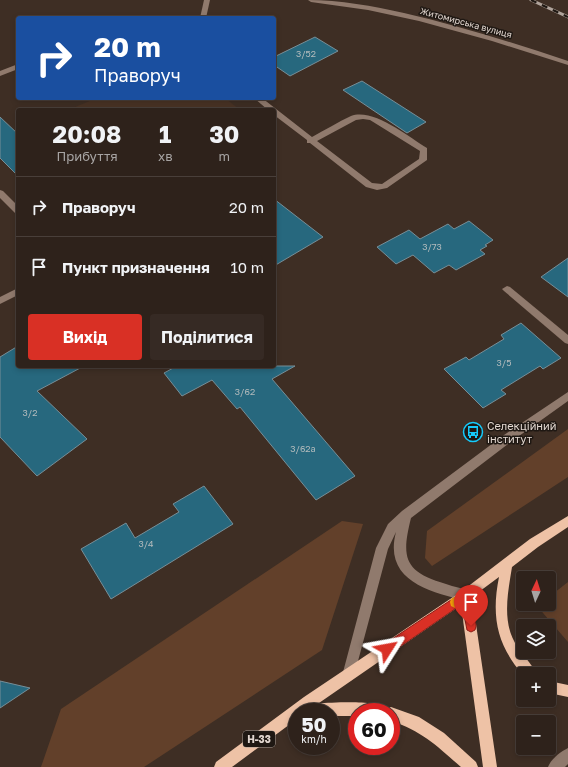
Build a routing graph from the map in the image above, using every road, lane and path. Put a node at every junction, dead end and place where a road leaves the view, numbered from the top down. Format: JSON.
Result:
{"nodes":[{"id":1,"x":207,"y":0,"type":"edge"},
{"id":2,"x":311,"y":0,"type":"edge"},
{"id":3,"x":203,"y":16,"type":"edge"},
{"id":4,"x":568,"y":63,"type":"edge"},
{"id":5,"x":16,"y":67,"type":"edge"},
{"id":6,"x":0,"y":74,"type":"edge"},
{"id":7,"x":260,"y":100,"type":"edge"},
{"id":8,"x":270,"y":108,"type":"edge"},
{"id":9,"x":276,"y":113,"type":"edge"},
{"id":10,"x":310,"y":140,"type":"junction"},
{"id":11,"x":0,"y":193,"type":"edge"},
{"id":12,"x":16,"y":209,"type":"edge"},
{"id":13,"x":507,"y":289,"type":"dead end"},
{"id":14,"x":16,"y":292,"type":"edge"},
{"id":15,"x":0,"y":302,"type":"edge"},
{"id":16,"x":568,"y":340,"type":"edge"},
{"id":17,"x":568,"y":396,"type":"edge"},
{"id":18,"x":406,"y":515,"type":"junction"},
{"id":19,"x":568,"y":521,"type":"edge"},
{"id":20,"x":507,"y":564,"type":"junction"},
{"id":21,"x":466,"y":595,"type":"junction"},
{"id":22,"x":524,"y":667,"type":"edge"},
{"id":23,"x":348,"y":676,"type":"junction"},
{"id":24,"x":556,"y":688,"type":"edge"},
{"id":25,"x":568,"y":691,"type":"edge"},
{"id":26,"x":308,"y":703,"type":"edge"},
{"id":27,"x":288,"y":717,"type":"edge"},
{"id":28,"x":400,"y":717,"type":"edge"},
{"id":29,"x":568,"y":755,"type":"edge"},
{"id":30,"x":221,"y":767,"type":"edge"},
{"id":31,"x":471,"y":767,"type":"edge"},
{"id":32,"x":490,"y":767,"type":"edge"},
{"id":33,"x":555,"y":767,"type":"edge"}],
"edges":[{"from":1,"to":3,"type":"street"},
{"from":2,"to":4,"type":"street","name":"Житомирська вулиця"},
{"from":5,"to":6,"type":"street"},
{"from":7,"to":8,"type":"street"},
{"from":9,"to":10,"type":"street"},
{"from":10,"to":10,"type":"street"},
{"from":11,"to":12,"type":"street"},
{"from":13,"to":16,"type":"street"},
{"from":14,"to":15,"type":"street"},
{"from":17,"to":18,"type":"street"},
{"from":18,"to":21,"type":"street"},
{"from":18,"to":23,"type":"street"},
{"from":19,"to":20,"type":"main road","number":"Н-33"},
{"from":20,"to":21,"type":"main road","number":"Н-33"},
{"from":20,"to":22,"type":"main road"},
{"from":21,"to":23,"type":"main road","number":"Н-33"},
{"from":21,"to":32,"type":"main road"},
{"from":23,"to":26,"type":"main road","number":"Н-33"},
{"from":24,"to":25,"type":"main road"},
{"from":27,"to":30,"type":"main road","number":"Н-33"},
{"from":28,"to":31,"type":"main road"},
{"from":29,"to":33,"type":"street"}]}
